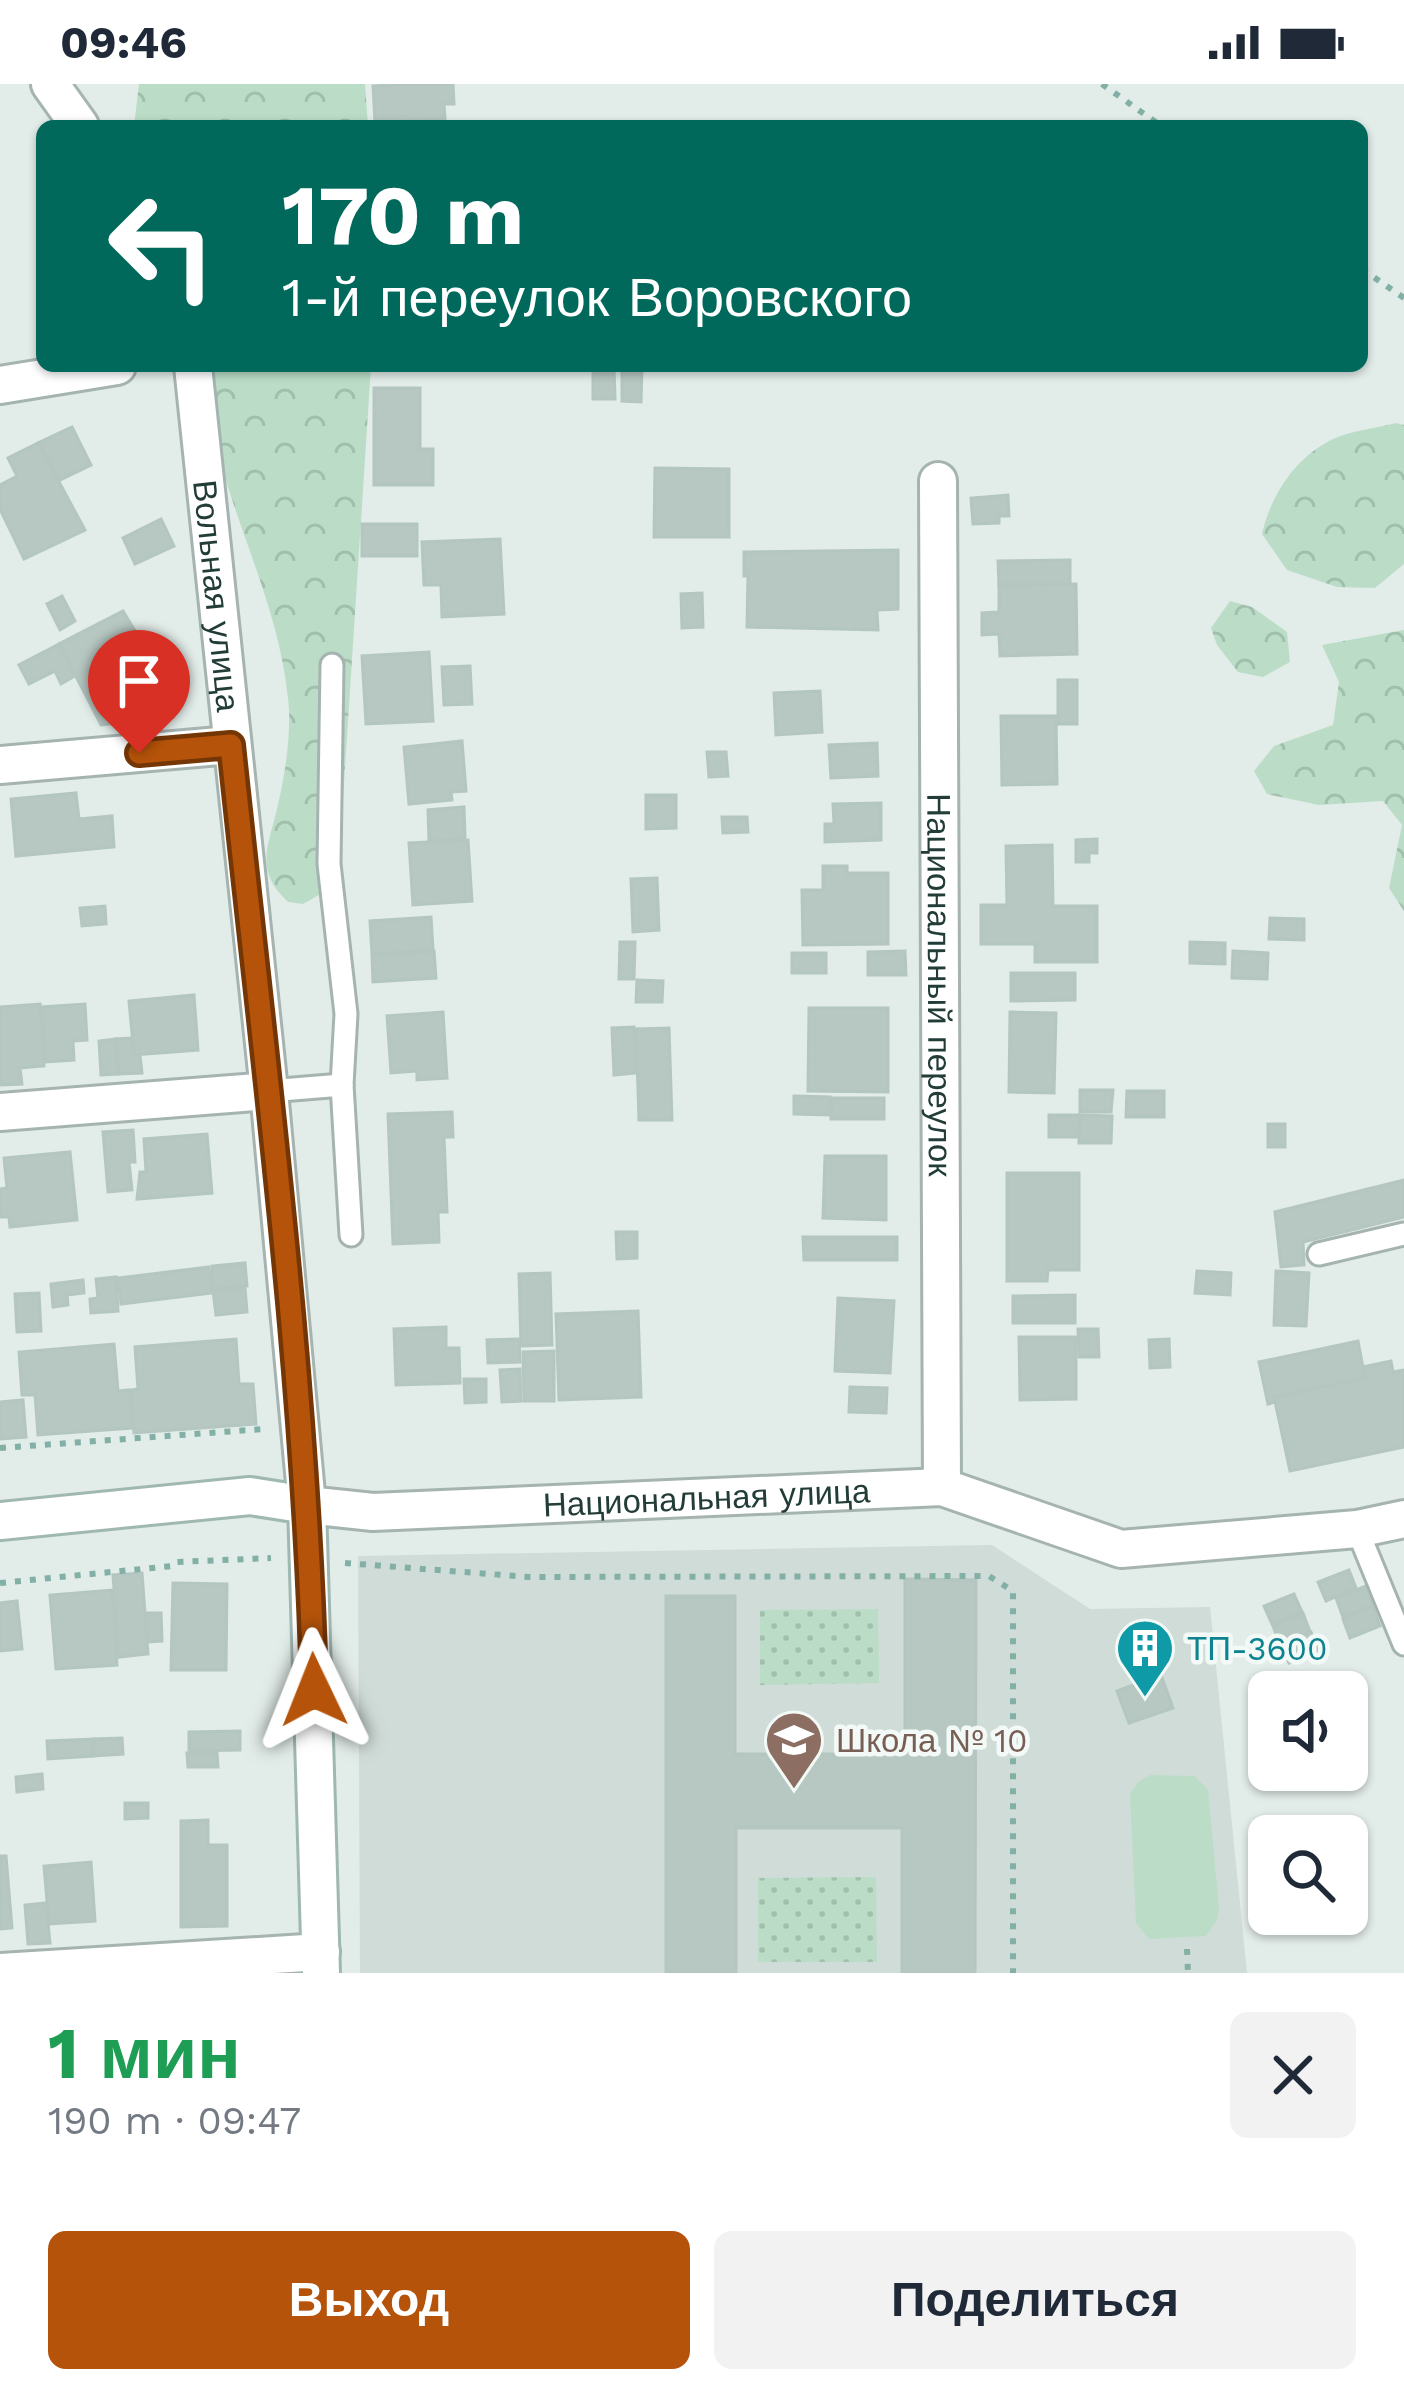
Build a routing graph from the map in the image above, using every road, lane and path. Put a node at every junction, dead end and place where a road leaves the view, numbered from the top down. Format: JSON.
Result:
{"nodes":[{"id":1,"x":50,"y":84,"type":"edge"},
{"id":2,"x":1102,"y":84,"type":"edge"},
{"id":3,"x":76,"y":120,"type":"edge"},
{"id":4,"x":1153,"y":120,"type":"edge"},
{"id":5,"x":1368,"y":273,"type":"edge"},
{"id":6,"x":1404,"y":298,"type":"edge"},
{"id":7,"x":80,"y":372,"type":"edge"},
{"id":8,"x":194,"y":372,"type":"edge"},
{"id":9,"x":0,"y":385,"type":"edge"},
{"id":10,"x":938,"y":481,"type":"dead end"},
{"id":11,"x":332,"y":665,"type":"dead end"},
{"id":12,"x":231,"y":745,"type":"junction"},
{"id":13,"x":0,"y":765,"type":"edge"},
{"id":14,"x":342,"y":1085,"type":"junction"},
{"id":15,"x":269,"y":1090,"type":"junction"},
{"id":16,"x":0,"y":1112,"type":"edge"},
{"id":17,"x":1404,"y":1234,"type":"edge"},
{"id":18,"x":351,"y":1235,"type":"dead end"},
{"id":19,"x":1318,"y":1254,"type":"dead end"},
{"id":20,"x":264,"y":1430,"type":"dead end"},
{"id":21,"x":0,"y":1448,"type":"edge"},
{"id":22,"x":942,"y":1487,"type":"junction"},
{"id":23,"x":307,"y":1505,"type":"junction"},
{"id":24,"x":1404,"y":1520,"type":"edge"},
{"id":25,"x":0,"y":1521,"type":"edge"},
{"id":26,"x":1357,"y":1529,"type":"junction"},
{"id":27,"x":334,"y":1560,"type":"junction"},
{"id":28,"x":0,"y":1583,"type":"edge"},
{"id":29,"x":1404,"y":1644,"type":"edge"},
{"id":30,"x":1186,"y":1948,"type":"dead end"},
{"id":31,"x":321,"y":1963,"type":"edge"},
{"id":32,"x":0,"y":1972,"type":"edge"},
{"id":33,"x":1013,"y":1973,"type":"edge"},
{"id":34,"x":1188,"y":1973,"type":"edge"}],
"edges":[{"from":1,"to":3,"type":"street"},
{"from":2,"to":4,"type":"path"},
{"from":5,"to":6,"type":"path"},
{"from":7,"to":9,"type":"street"},
{"from":8,"to":12,"type":"street","name":"Вольная улица"},
{"from":10,"to":22,"type":"street","name":"Национальный переулок"},
{"from":11,"to":14,"type":"lane"},
{"from":12,"to":13,"type":"street"},
{"from":12,"to":15,"type":"street","name":"Вольная улица"},
{"from":14,"to":15,"type":"lane"},
{"from":14,"to":18,"type":"lane"},
{"from":15,"to":16,"type":"street"},
{"from":15,"to":23,"type":"street","name":"Вольная улица"},
{"from":17,"to":19,"type":"lane"},
{"from":20,"to":21,"type":"path"},
{"from":22,"to":23,"type":"street","name":"Национальная улица"},
{"from":22,"to":26,"type":"street","name":"Национальная улица"},
{"from":23,"to":25,"type":"street","name":"Национальная улица"},
{"from":23,"to":27,"type":"street","name":"Вольная улица"},
{"from":24,"to":26,"type":"street","name":"Национальная улица"},
{"from":26,"to":29,"type":"lane"},
{"from":27,"to":28,"type":"path"},
{"from":27,"to":31,"type":"street","name":"Вольная улица"},
{"from":27,"to":33,"type":"path"},
{"from":30,"to":34,"type":"path"},
{"from":31,"to":32,"type":"street"}]}
